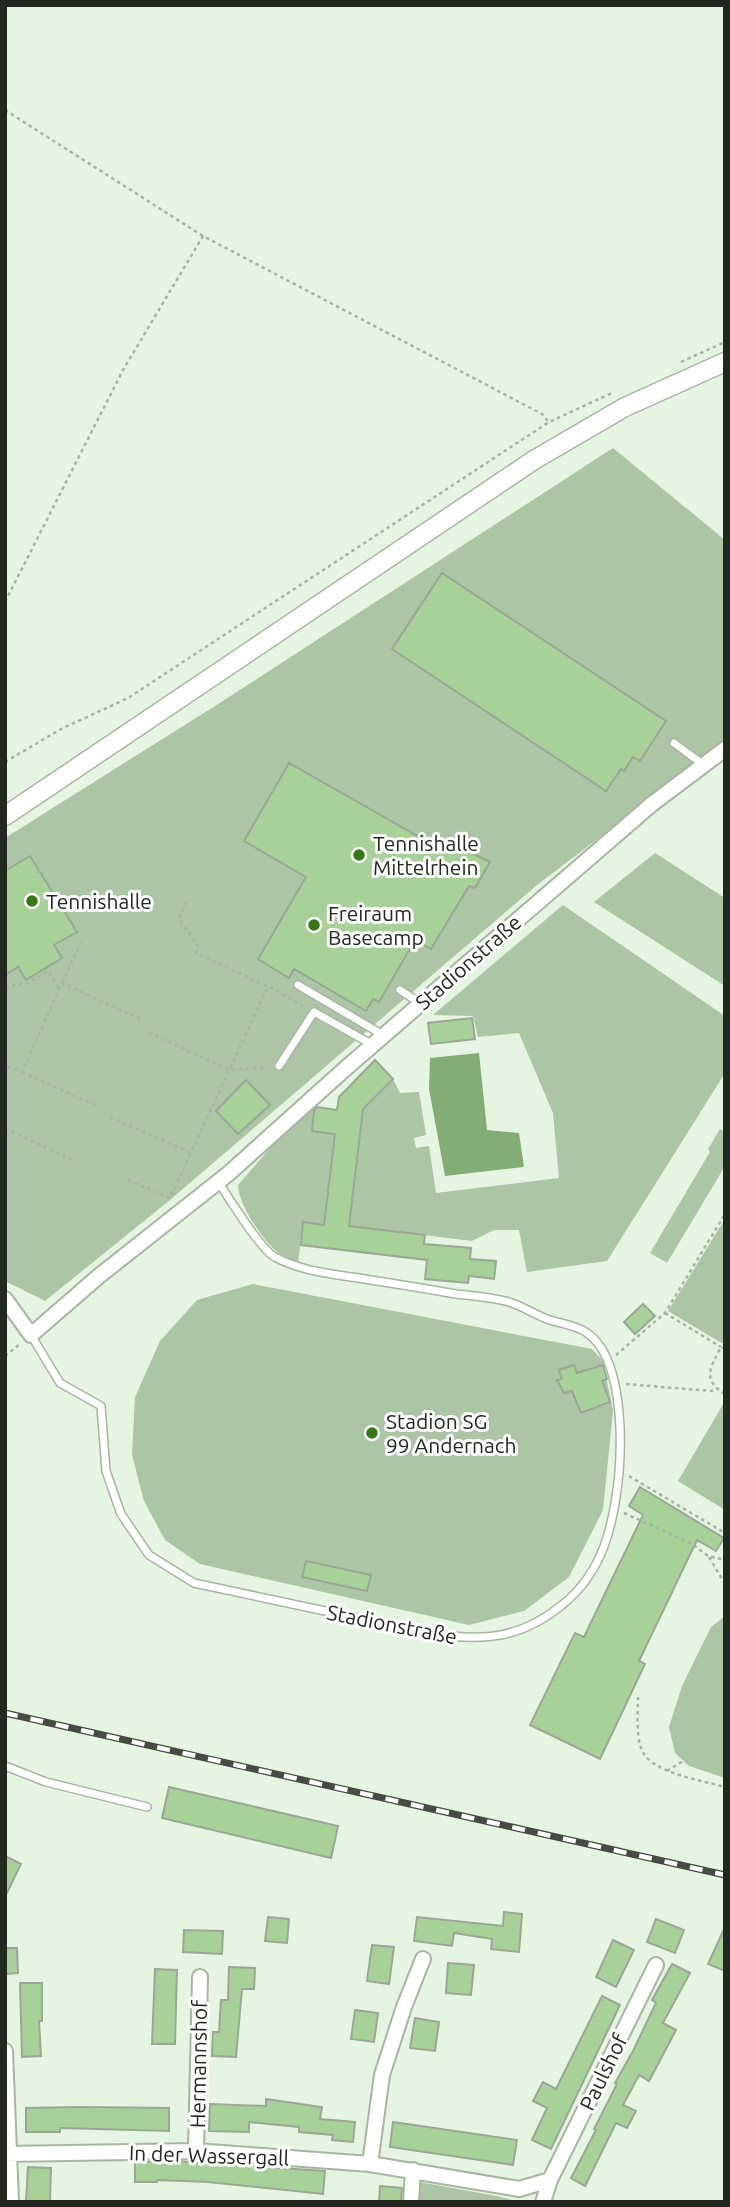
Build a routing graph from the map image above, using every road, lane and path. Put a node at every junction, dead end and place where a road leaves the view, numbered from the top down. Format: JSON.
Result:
{"nodes":[{"id":1,"x":5,"y":110,"type":"edge"},
{"id":2,"x":204,"y":236,"type":"junction"},
{"id":3,"x":725,"y":342,"type":"edge"},
{"id":4,"x":725,"y":362,"type":"edge"},
{"id":5,"x":675,"y":365,"type":"dead end"},
{"id":6,"x":625,"y":388,"type":"dead end"},
{"id":7,"x":549,"y":422,"type":"junction"},
{"id":8,"x":5,"y":602,"type":"edge"},
{"id":9,"x":674,"y":743,"type":"dead end"},
{"id":10,"x":723,"y":747,"type":"edge"},
{"id":11,"x":5,"y":762,"type":"edge"},
{"id":12,"x":702,"y":766,"type":"junction"},
{"id":13,"x":5,"y":816,"type":"edge"},
{"id":14,"x":186,"y":901,"type":"dead end"},
{"id":15,"x":83,"y":938,"type":"dead end"},
{"id":16,"x":62,"y":983,"type":"junction"},
{"id":17,"x":298,"y":985,"type":"dead end"},
{"id":18,"x":5,"y":986,"type":"edge"},
{"id":19,"x":268,"y":987,"type":"junction"},
{"id":20,"x":59,"y":989,"type":"junction"},
{"id":21,"x":400,"y":990,"type":"dead end"},
{"id":22,"x":421,"y":1003,"type":"junction"},
{"id":23,"x":314,"y":1012,"type":"junction"},
{"id":24,"x":141,"y":1019,"type":"dead end"},
{"id":25,"x":149,"y":1033,"type":"dead end"},
{"id":26,"x":379,"y":1040,"type":"junction"},
{"id":27,"x":279,"y":1066,"type":"joint"},
{"id":28,"x":230,"y":1070,"type":"junction"},
{"id":29,"x":22,"y":1072,"type":"junction"},
{"id":30,"x":5,"y":1074,"type":"edge"},
{"id":31,"x":99,"y":1107,"type":"dead end"},
{"id":32,"x":110,"y":1116,"type":"dead end"},
{"id":33,"x":5,"y":1129,"type":"edge"},
{"id":34,"x":191,"y":1153,"type":"junction"},
{"id":35,"x":76,"y":1161,"type":"dead end"},
{"id":36,"x":128,"y":1180,"type":"dead end"},
{"id":37,"x":218,"y":1181,"type":"junction"},
{"id":38,"x":725,"y":1214,"type":"edge"},
{"id":39,"x":5,"y":1299,"type":"edge"},
{"id":40,"x":664,"y":1313,"type":"junction"},
{"id":41,"x":31,"y":1335,"type":"junction"},
{"id":42,"x":723,"y":1348,"type":"edge"},
{"id":43,"x":5,"y":1356,"type":"edge"},
{"id":44,"x":608,"y":1362,"type":"junction"},
{"id":45,"x":616,"y":1383,"type":"junction"},
{"id":46,"x":718,"y":1389,"type":"junction"},
{"id":47,"x":725,"y":1394,"type":"edge"},
{"id":48,"x":619,"y":1470,"type":"junction"},
{"id":49,"x":614,"y":1508,"type":"junction"},
{"id":50,"x":725,"y":1533,"type":"edge"},
{"id":51,"x":708,"y":1556,"type":"junction"},
{"id":52,"x":725,"y":1560,"type":"edge"},
{"id":53,"x":725,"y":1584,"type":"edge"},
{"id":54,"x":638,"y":1697,"type":"dead end"},
{"id":55,"x":683,"y":1761,"type":"dead end"},
{"id":56,"x":5,"y":1766,"type":"edge"},
{"id":57,"x":667,"y":1771,"type":"junction"},
{"id":58,"x":725,"y":1787,"type":"edge"},
{"id":59,"x":147,"y":1807,"type":"dead end"},
{"id":60,"x":424,"y":1959,"type":"dead end"},
{"id":61,"x":656,"y":1965,"type":"dead end"},
{"id":62,"x":200,"y":1977,"type":"dead end"},
{"id":63,"x":5,"y":2051,"type":"edge"},
{"id":64,"x":196,"y":2151,"type":"junction"},
{"id":65,"x":8,"y":2154,"type":"edge"},
{"id":66,"x":370,"y":2164,"type":"junction"},
{"id":67,"x":413,"y":2169,"type":"junction"},
{"id":68,"x":550,"y":2180,"type":"junction"},
{"id":69,"x":10,"y":2202,"type":"edge"},
{"id":70,"x":411,"y":2202,"type":"edge"},
{"id":71,"x":543,"y":2202,"type":"edge"}],
"edges":[{"from":1,"to":2,"type":"path"},
{"from":2,"to":7,"type":"path"},
{"from":2,"to":8,"type":"path"},
{"from":3,"to":5,"type":"path"},
{"from":4,"to":13,"type":"street"},
{"from":6,"to":7,"type":"path"},
{"from":7,"to":11,"type":"path"},
{"from":9,"to":12,"type":"lane"},
{"from":10,"to":12,"type":"street","name":"Stadionstraße"},
{"from":12,"to":22,"type":"street","name":"Stadionstraße"},
{"from":14,"to":19,"type":"path"},
{"from":15,"to":16,"type":"path"},
{"from":16,"to":20,"type":"path"},
{"from":16,"to":24,"type":"path"},
{"from":17,"to":26,"type":"lane"},
{"from":18,"to":20,"type":"path"},
{"from":19,"to":23,"type":"path"},
{"from":19,"to":28,"type":"path"},
{"from":20,"to":29,"type":"path"},
{"from":21,"to":22,"type":"lane"},
{"from":22,"to":26,"type":"street","name":"Stadionstraße"},
{"from":23,"to":26,"type":"lane"},
{"from":23,"to":27,"type":"lane"},
{"from":25,"to":28,"type":"path"},
{"from":26,"to":37,"type":"street","name":"Stadionstraße"},
{"from":27,"to":28,"type":"path"},
{"from":28,"to":34,"type":"path"},
{"from":29,"to":30,"type":"path"},
{"from":29,"to":31,"type":"path"},
{"from":32,"to":34,"type":"path"},
{"from":33,"to":35,"type":"path"},
{"from":34,"to":36,"type":"path"},
{"from":37,"to":41,"type":"street","name":"Stadionstraße"},
{"from":37,"to":44,"type":"lane","name":"Stadionstraße"},
{"from":38,"to":40,"type":"path"},
{"from":39,"to":41,"type":"street","name":"Stadionstraße"},
{"from":40,"to":42,"type":"path"},
{"from":40,"to":44,"type":"path"},
{"from":41,"to":43,"type":"path"},
{"from":41,"to":49,"type":"lane","name":"Stadionstraße"},
{"from":42,"to":46,"type":"path"},
{"from":44,"to":45,"type":"lane","name":"Stadionstraße"},
{"from":45,"to":46,"type":"path"},
{"from":45,"to":48,"type":"lane","name":"Stadionstraße"},
{"from":46,"to":47,"type":"path"},
{"from":48,"to":49,"type":"lane","name":"Stadionstraße"},
{"from":48,"to":50,"type":"path"},
{"from":49,"to":51,"type":"path"},
{"from":51,"to":52,"type":"path"},
{"from":51,"to":53,"type":"path"},
{"from":54,"to":57,"type":"path"},
{"from":55,"to":57,"type":"path"},
{"from":56,"to":59,"type":"lane"},
{"from":57,"to":58,"type":"path"},
{"from":60,"to":66,"type":"street"},
{"from":61,"to":68,"type":"street","name":"Paulshof"},
{"from":62,"to":64,"type":"street","name":"Hermannshof"},
{"from":63,"to":65,"type":"street"},
{"from":64,"to":65,"type":"street","name":"In der Wassergall"},
{"from":64,"to":66,"type":"street","name":"In der Wassergall"},
{"from":65,"to":69,"type":"street"},
{"from":66,"to":67,"type":"street","name":"In der Wassergall"},
{"from":67,"to":68,"type":"street","name":"In der Wassergall"},
{"from":67,"to":70,"type":"street"},
{"from":68,"to":71,"type":"street","name":"Paulshof"}]}
